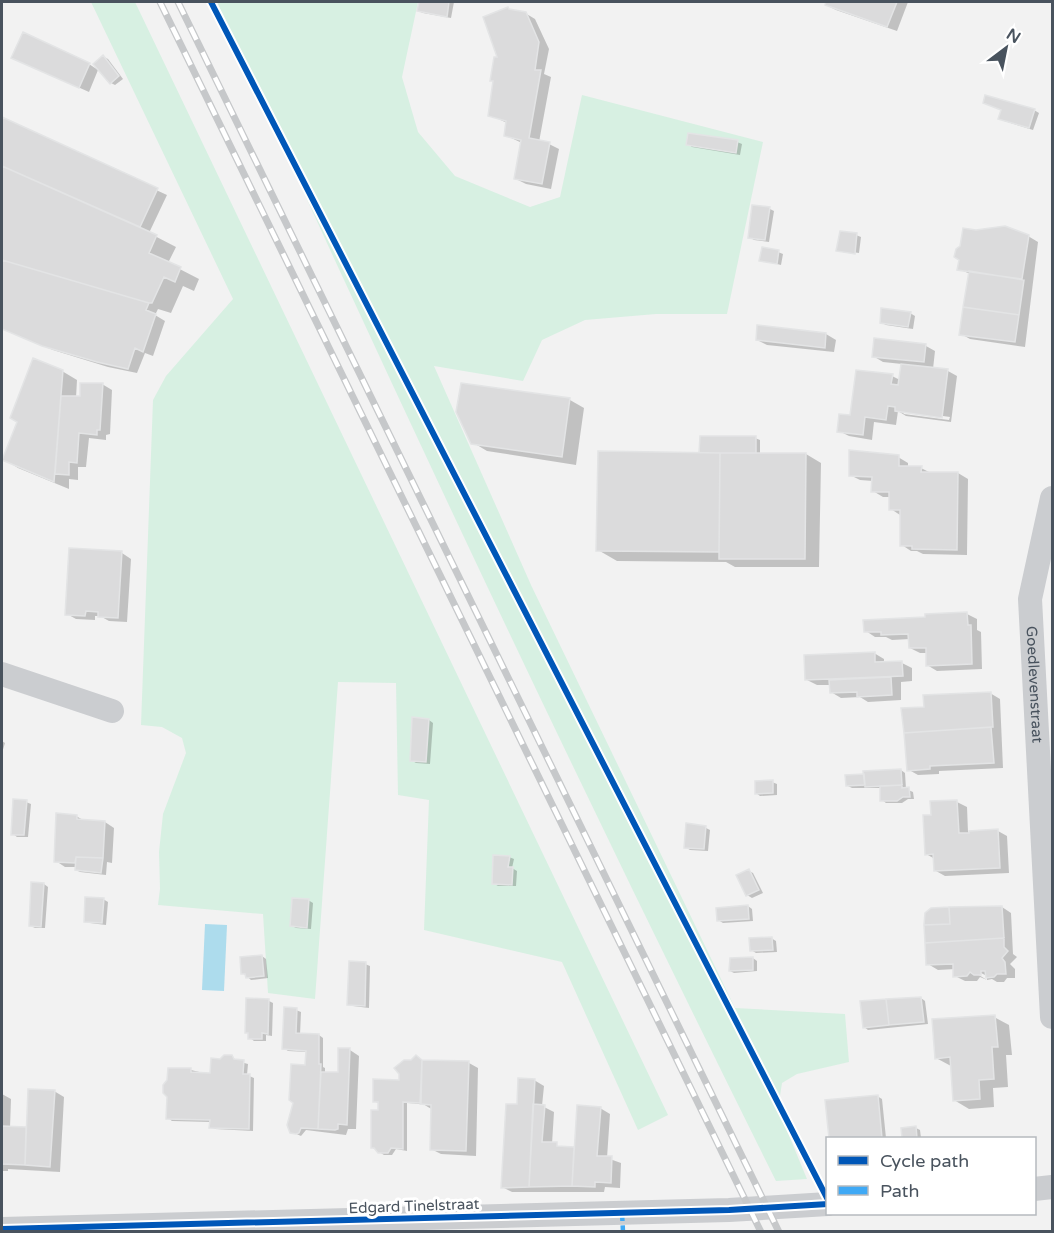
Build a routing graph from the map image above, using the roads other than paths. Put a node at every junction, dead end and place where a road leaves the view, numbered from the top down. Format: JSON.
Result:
{"nodes":[{"id":1,"x":1053,"y":498,"type":"edge"},
{"id":2,"x":2,"y":674,"type":"edge"},
{"id":3,"x":112,"y":711,"type":"dead end"},
{"id":4,"x":1053,"y":1017,"type":"edge"},
{"id":5,"x":1053,"y":1187,"type":"edge"},
{"id":6,"x":1036,"y":1188,"type":"edge"},
{"id":7,"x":826,"y":1204,"type":"edge"},
{"id":8,"x":3,"y":1230,"type":"edge"}],
"edges":[{"from":1,"to":4,"type":"street","name":"Goedlevenstraat"},
{"from":2,"to":3,"type":"street"},
{"from":5,"to":6,"type":"street"},
{"from":7,"to":8,"type":"street","name":"Edgard Tinelstraat"}]}
